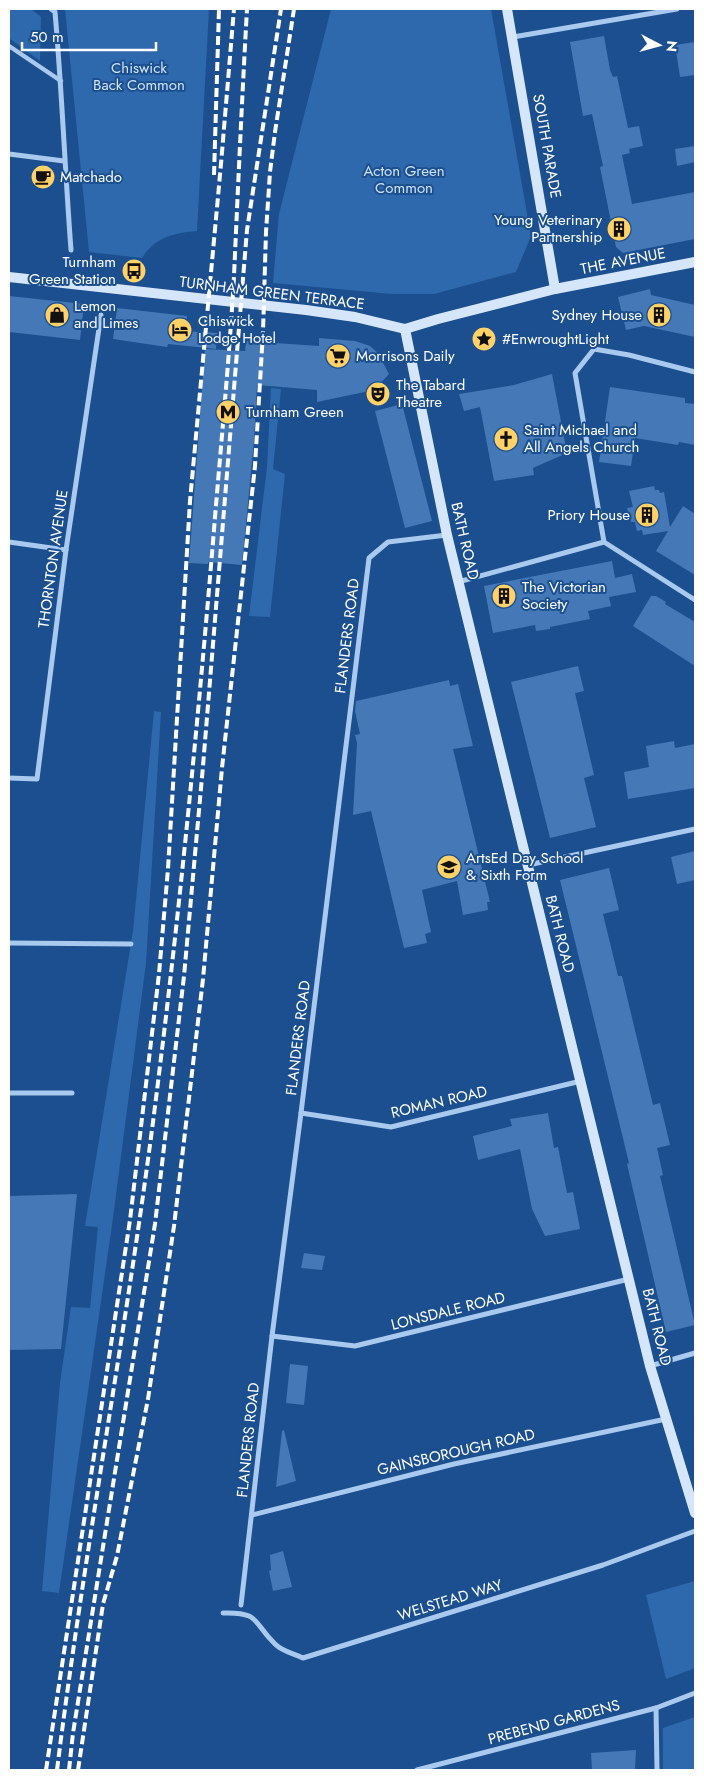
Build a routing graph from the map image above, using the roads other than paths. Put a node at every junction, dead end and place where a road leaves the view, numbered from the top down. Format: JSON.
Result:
{"nodes":[{"id":1,"x":51,"y":9,"type":"edge"},
{"id":2,"x":507,"y":9,"type":"edge"},
{"id":3,"x":678,"y":9,"type":"edge"},
{"id":4,"x":513,"y":37,"type":"junction"},
{"id":5,"x":9,"y":46,"type":"edge"},
{"id":6,"x":61,"y":81,"type":"junction"},
{"id":7,"x":9,"y":154,"type":"edge"},
{"id":8,"x":64,"y":162,"type":"junction"},
{"id":9,"x":71,"y":250,"type":"dead end"},
{"id":10,"x":695,"y":262,"type":"edge"},
{"id":11,"x":9,"y":276,"type":"edge"},
{"id":12,"x":555,"y":289,"type":"junction"},
{"id":13,"x":101,"y":315,"type":"dead end"},
{"id":14,"x":405,"y":329,"type":"junction"},
{"id":15,"x":695,"y":372,"type":"edge"},
{"id":16,"x":447,"y":535,"type":"junction"},
{"id":17,"x":9,"y":542,"type":"edge"},
{"id":18,"x":604,"y":542,"type":"junction"},
{"id":19,"x":66,"y":550,"type":"junction"},
{"id":20,"x":458,"y":582,"type":"junction"},
{"id":21,"x":695,"y":600,"type":"edge"},
{"id":22,"x":9,"y":778,"type":"edge"},
{"id":23,"x":695,"y":829,"type":"edge"},
{"id":24,"x":528,"y":865,"type":"junction"},
{"id":25,"x":9,"y":943,"type":"edge"},
{"id":26,"x":132,"y":944,"type":"dead end"},
{"id":27,"x":581,"y":1081,"type":"junction"},
{"id":28,"x":9,"y":1093,"type":"edge"},
{"id":29,"x":72,"y":1093,"type":"dead end"},
{"id":30,"x":301,"y":1113,"type":"junction"},
{"id":31,"x":629,"y":1279,"type":"junction"},
{"id":32,"x":272,"y":1336,"type":"junction"},
{"id":33,"x":695,"y":1353,"type":"edge"},
{"id":34,"x":650,"y":1366,"type":"junction"},
{"id":35,"x":666,"y":1419,"type":"junction"},
{"id":36,"x":695,"y":1513,"type":"edge"},
{"id":37,"x":252,"y":1515,"type":"junction"},
{"id":38,"x":695,"y":1531,"type":"edge"},
{"id":39,"x":241,"y":1605,"type":"joint"},
{"id":40,"x":240,"y":1613,"type":"junction"},
{"id":41,"x":224,"y":1614,"type":"dead end"},
{"id":42,"x":695,"y":1693,"type":"edge"},
{"id":43,"x":656,"y":1708,"type":"junction"},
{"id":44,"x":417,"y":1770,"type":"edge"},
{"id":45,"x":657,"y":1770,"type":"edge"}],
"edges":[{"from":1,"to":6,"type":"street"},
{"from":2,"to":4,"type":"main road","name":"SOUTH PARADE"},
{"from":3,"to":4,"type":"street"},
{"from":4,"to":12,"type":"main road","name":"SOUTH PARADE"},
{"from":5,"to":6,"type":"street"},
{"from":6,"to":8,"type":"street"},
{"from":7,"to":8,"type":"street"},
{"from":8,"to":9,"type":"street"},
{"from":10,"to":12,"type":"main road","name":"THE AVENUE"},
{"from":11,"to":14,"type":"main road","name":"TURNHAM GREEN TERRACE"},
{"from":12,"to":14,"type":"main road"},
{"from":13,"to":19,"type":"street","name":"THORNTON AVENUE"},
{"from":14,"to":16,"type":"main road","name":"BATH ROAD"},
{"from":15,"to":18,"type":"street"},
{"from":16,"to":20,"type":"main road","name":"BATH ROAD"},
{"from":16,"to":30,"type":"street","name":"FLANDERS ROAD"},
{"from":17,"to":19,"type":"street"},
{"from":18,"to":20,"type":"street"},
{"from":18,"to":21,"type":"street"},
{"from":19,"to":22,"type":"street","name":"THORNTON AVENUE"},
{"from":20,"to":24,"type":"main road","name":"BATH ROAD"},
{"from":23,"to":24,"type":"street"},
{"from":24,"to":27,"type":"main road","name":"BATH ROAD"},
{"from":25,"to":26,"type":"street"},
{"from":27,"to":30,"type":"street","name":"ROMAN ROAD"},
{"from":27,"to":31,"type":"main road","name":"BATH ROAD"},
{"from":28,"to":29,"type":"street"},
{"from":30,"to":32,"type":"street","name":"FLANDERS ROAD"},
{"from":31,"to":32,"type":"street","name":"LONSDALE ROAD"},
{"from":31,"to":34,"type":"main road","name":"BATH ROAD"},
{"from":32,"to":37,"type":"street","name":"FLANDERS ROAD"},
{"from":33,"to":34,"type":"street"},
{"from":34,"to":35,"type":"main road","name":"BATH ROAD"},
{"from":35,"to":36,"type":"main road","name":"BATH ROAD"},
{"from":35,"to":37,"type":"street","name":"GAINSBOROUGH ROAD"},
{"from":37,"to":39,"type":"street","name":"FLANDERS ROAD"},
{"from":38,"to":40,"type":"street","name":"WELSTEAD WAY"},
{"from":39,"to":40,"type":"street"},
{"from":40,"to":41,"type":"street"},
{"from":42,"to":43,"type":"street","name":"PREBEND GARDENS"},
{"from":43,"to":44,"type":"street","name":"PREBEND GARDENS"},
{"from":43,"to":45,"type":"street"}]}
